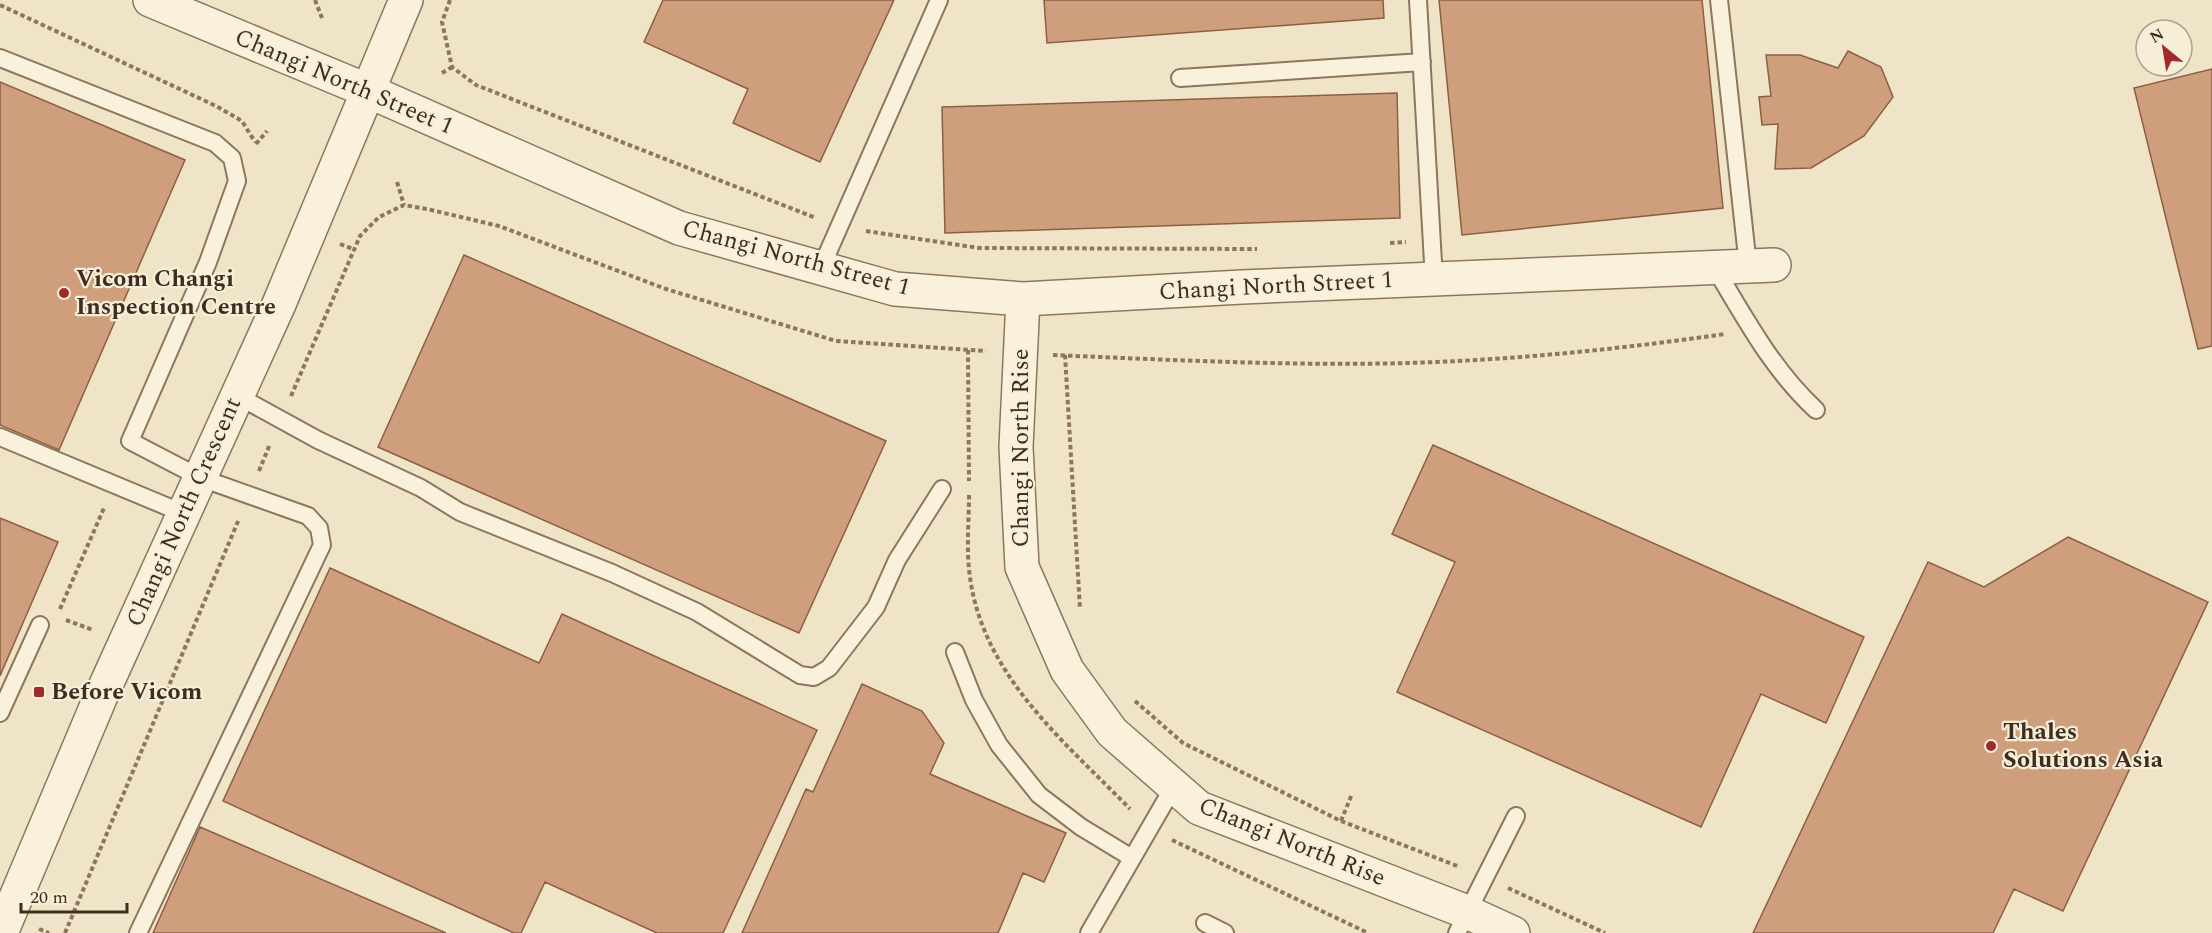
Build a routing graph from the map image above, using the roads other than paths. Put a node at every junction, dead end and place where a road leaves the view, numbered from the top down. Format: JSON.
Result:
{"nodes":[{"id":1,"x":150,"y":0,"type":"edge"},
{"id":2,"x":406,"y":0,"type":"edge"},
{"id":3,"x":939,"y":0,"type":"edge"},
{"id":4,"x":1418,"y":0,"type":"edge"},
{"id":5,"x":1719,"y":0,"type":"edge"},
{"id":6,"x":0,"y":58,"type":"edge"},
{"id":7,"x":1422,"y":62,"type":"junction"},
{"id":8,"x":1180,"y":78,"type":"dead end"},
{"id":9,"x":366,"y":90,"type":"junction"},
{"id":10,"x":1761,"y":266,"type":"joint"},
{"id":11,"x":821,"y":268,"type":"junction"},
{"id":12,"x":1716,"y":270,"type":"junction"},
{"id":13,"x":1434,"y":280,"type":"junction"},
{"id":14,"x":1023,"y":299,"type":"junction"},
{"id":15,"x":236,"y":394,"type":"junction"},
{"id":16,"x":1816,"y":410,"type":"dead end"},
{"id":17,"x":0,"y":437,"type":"edge"},
{"id":18,"x":201,"y":477,"type":"junction"},
{"id":19,"x":942,"y":489,"type":"dead end"},
{"id":20,"x":185,"y":514,"type":"junction"},
{"id":21,"x":40,"y":625,"type":"dead end"},
{"id":22,"x":955,"y":651,"type":"dead end"},
{"id":23,"x":0,"y":713,"type":"edge"},
{"id":24,"x":1174,"y":786,"type":"junction"},
{"id":25,"x":1516,"y":816,"type":"dead end"},
{"id":26,"x":1132,"y":858,"type":"junction"},
{"id":27,"x":1462,"y":922,"type":"edge"},
{"id":28,"x":1206,"y":923,"type":"dead end"},
{"id":29,"x":1,"y":933,"type":"edge"},
{"id":30,"x":138,"y":933,"type":"edge"},
{"id":31,"x":1089,"y":933,"type":"edge"},
{"id":32,"x":1225,"y":933,"type":"edge"},
{"id":33,"x":1513,"y":933,"type":"edge"}],
"edges":[{"from":1,"to":9,"type":"street","name":"Changi North Street 1"},
{"from":2,"to":9,"type":"street","name":"Changi North Crescent"},
{"from":3,"to":11,"type":"lane"},
{"from":4,"to":7,"type":"lane"},
{"from":5,"to":10,"type":"lane"},
{"from":6,"to":18,"type":"lane"},
{"from":7,"to":8,"type":"lane"},
{"from":7,"to":13,"type":"lane"},
{"from":9,"to":11,"type":"street","name":"Changi North Street 1"},
{"from":9,"to":15,"type":"street","name":"Changi North Crescent"},
{"from":10,"to":12,"type":"street","name":"Changi North Street 1"},
{"from":11,"to":14,"type":"street","name":"Changi North Street 1"},
{"from":12,"to":13,"type":"street","name":"Changi North Street 1"},
{"from":12,"to":16,"type":"lane"},
{"from":13,"to":14,"type":"street","name":"Changi North Street 1"},
{"from":14,"to":24,"type":"street","name":"Changi North Rise"},
{"from":15,"to":18,"type":"street","name":"Changi North Crescent"},
{"from":15,"to":19,"type":"lane"},
{"from":17,"to":20,"type":"lane"},
{"from":18,"to":20,"type":"street","name":"Changi North Crescent"},
{"from":18,"to":30,"type":"lane"},
{"from":20,"to":29,"type":"street","name":"Changi North Crescent"},
{"from":21,"to":23,"type":"lane"},
{"from":22,"to":26,"type":"lane"},
{"from":24,"to":26,"type":"lane"},
{"from":24,"to":27,"type":"street","name":"Changi North Rise"},
{"from":25,"to":27,"type":"lane"},
{"from":26,"to":31,"type":"lane"},
{"from":27,"to":33,"type":"street","name":"Changi North Rise"},
{"from":28,"to":32,"type":"lane"}]}
